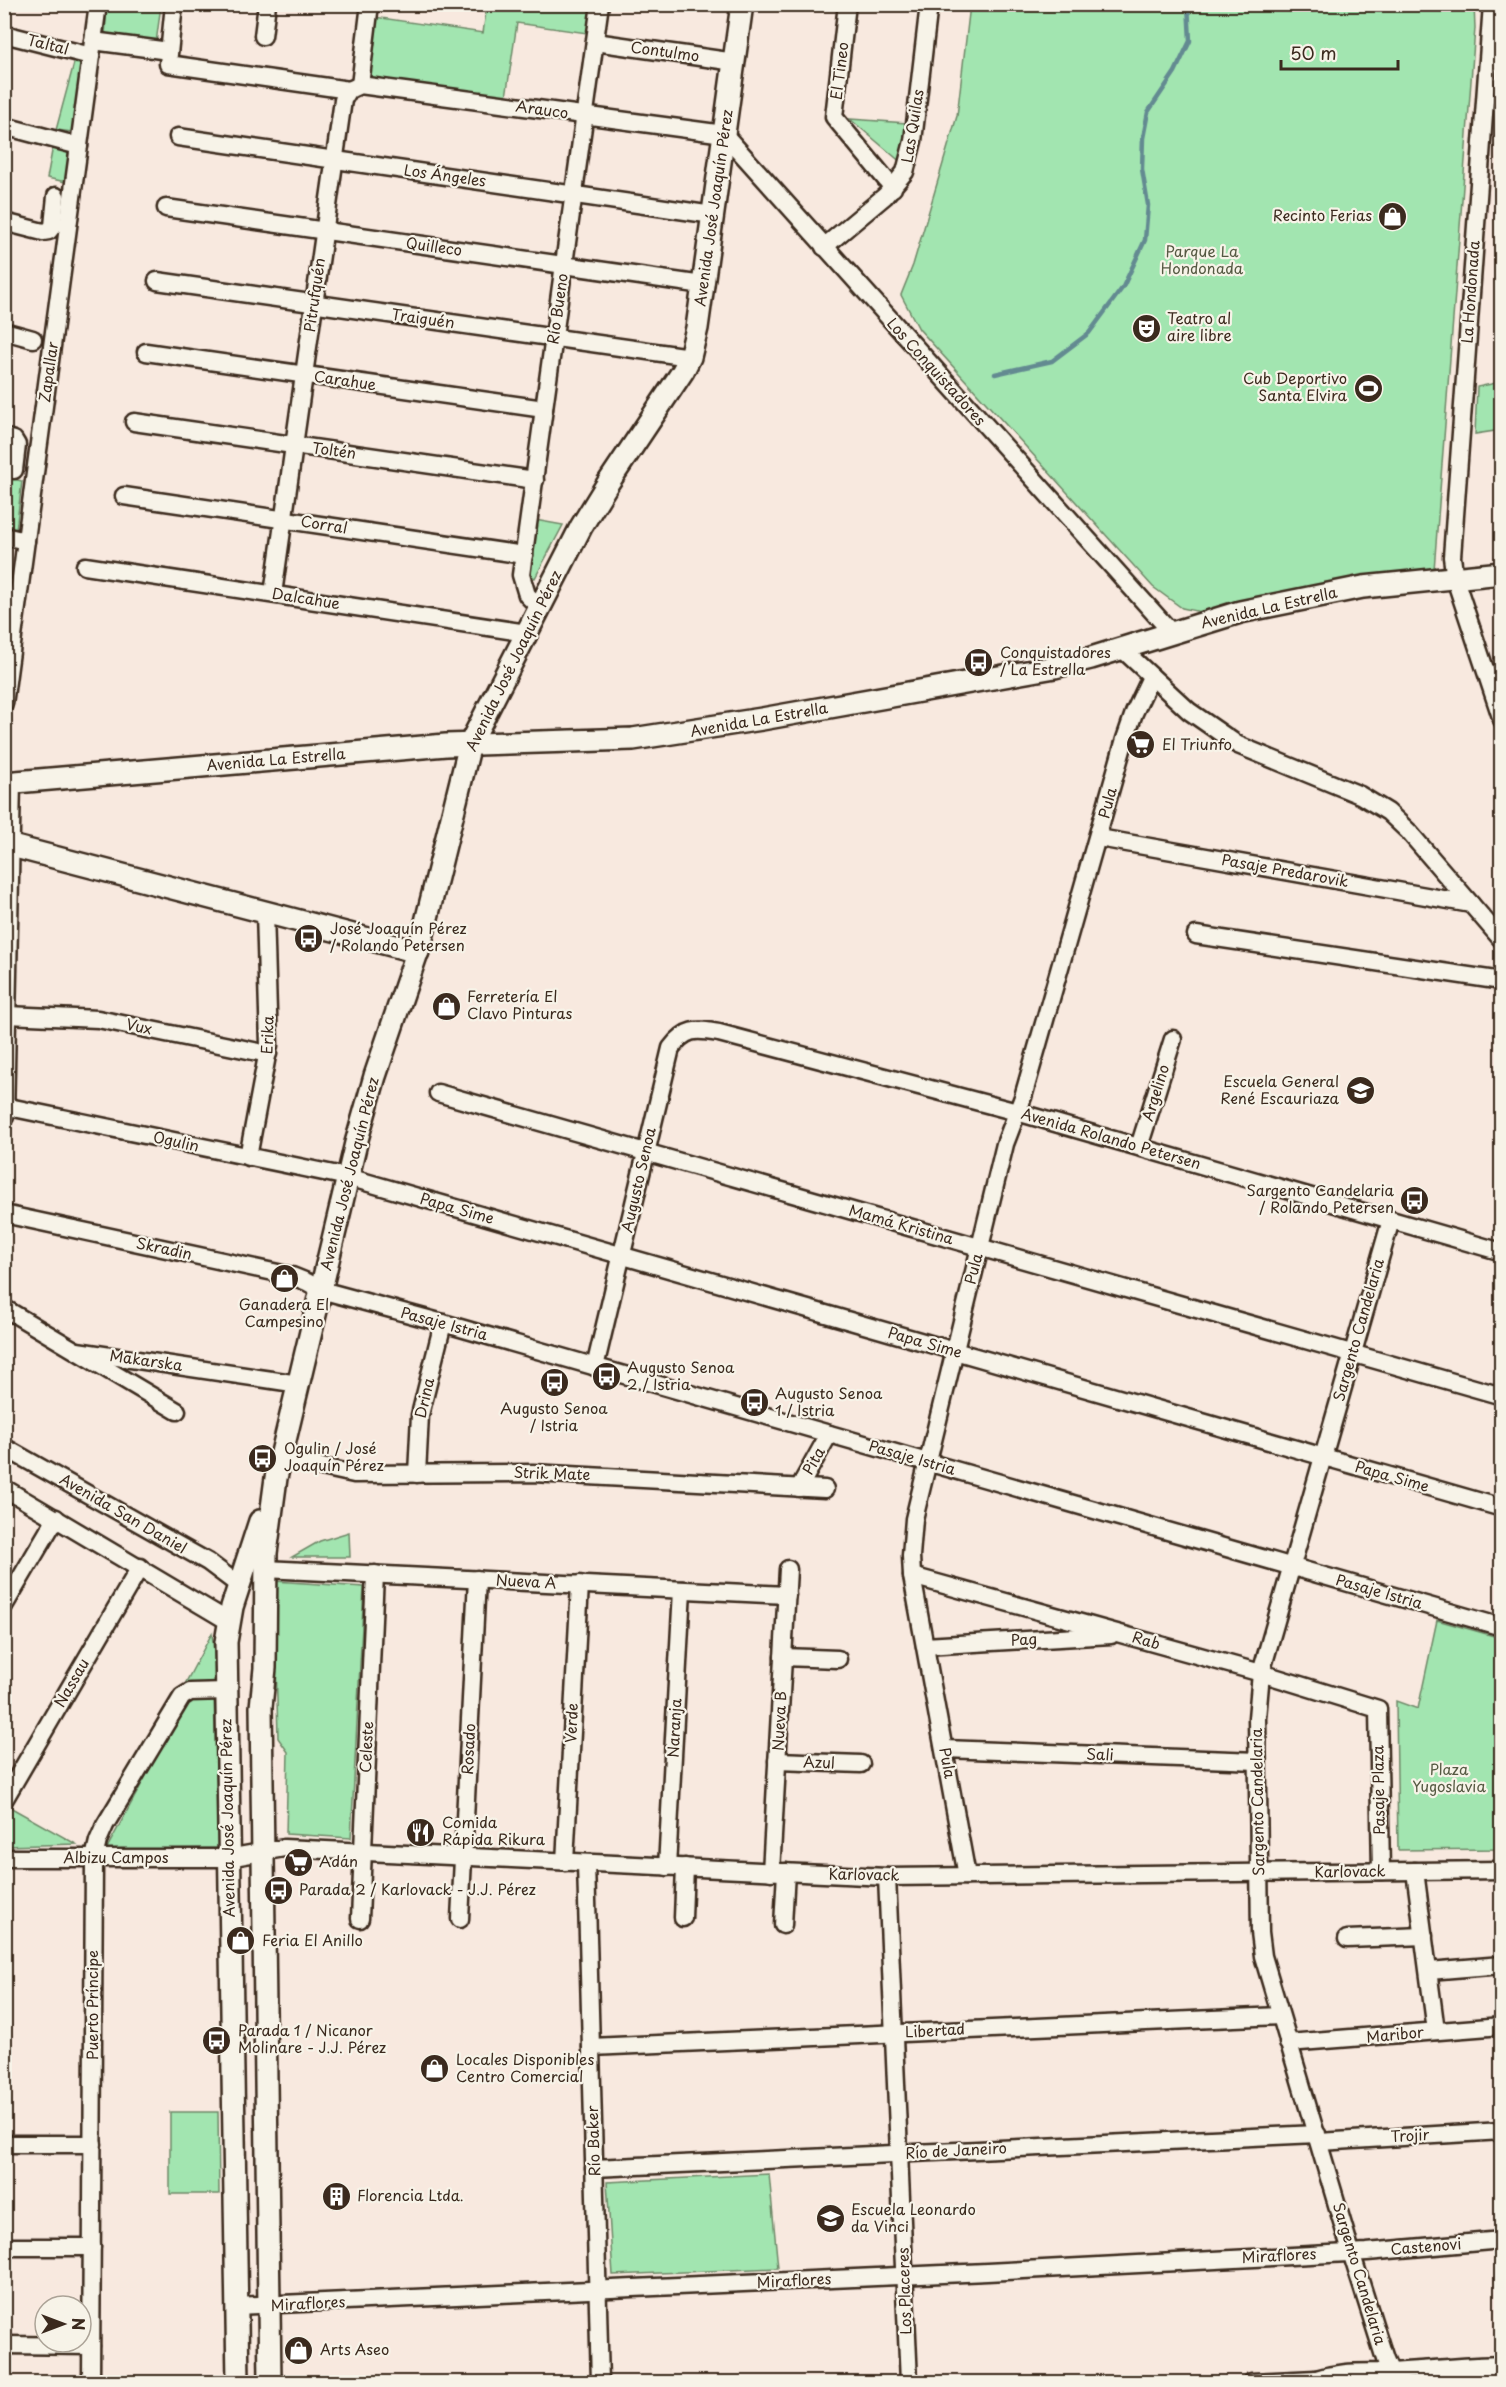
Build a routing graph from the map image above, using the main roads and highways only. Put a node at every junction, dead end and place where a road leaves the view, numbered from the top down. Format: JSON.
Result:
{"nodes":[{"id":1,"x":742,"y":4,"type":"edge"},
{"id":2,"x":1502,"y":573,"type":"edge"},
{"id":3,"x":470,"y":744,"type":"junction"},
{"id":4,"x":8,"y":782,"type":"edge"},
{"id":5,"x":8,"y":844,"type":"edge"},
{"id":6,"x":418,"y":952,"type":"junction"},
{"id":7,"x":279,"y":1468,"type":"junction"},
{"id":8,"x":240,"y":1586,"type":"junction"},
{"id":9,"x":261,"y":1707,"type":"junction"},
{"id":10,"x":233,"y":2144,"type":"junction"},
{"id":11,"x":268,"y":2144,"type":"junction"},
{"id":12,"x":238,"y":2382,"type":"edge"},
{"id":13,"x":270,"y":2382,"type":"edge"}],
"edges":[{"from":1,"to":3,"type":"main road","name":"Avenida José Joaquín Pérez"},
{"from":2,"to":3,"type":"main road","name":"Avenida La Estrella"},
{"from":3,"to":4,"type":"main road","name":"Avenida La Estrella"},
{"from":3,"to":6,"type":"main road","name":"Avenida José Joaquín Pérez"},
{"from":5,"to":6,"type":"main road"},
{"from":6,"to":7,"type":"main road","name":"Avenida José Joaquín Pérez"},
{"from":7,"to":8,"type":"main road","name":"Avenida José Joaquín Pérez"},
{"from":7,"to":9,"type":"main road","name":"Avenida José Joaquín Pérez"},
{"from":8,"to":9,"type":"main road"},
{"from":8,"to":10,"type":"main road","name":"Avenida José Joaquín Pérez"},
{"from":9,"to":11,"type":"main road","name":"Avenida José Joaquín Pérez"},
{"from":10,"to":11,"type":"main road"},
{"from":10,"to":12,"type":"main road","name":"Avenida José Joaquín Pérez"},
{"from":11,"to":13,"type":"main road","name":"Avenida José Joaquín Pérez"}]}
